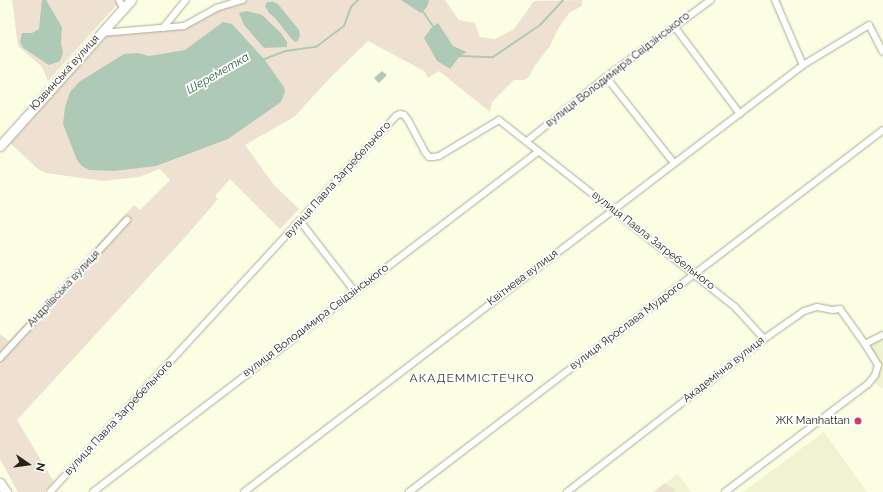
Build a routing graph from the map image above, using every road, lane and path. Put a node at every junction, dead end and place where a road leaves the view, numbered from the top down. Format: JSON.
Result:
{"nodes":[{"id":1,"x":119,"y":0,"type":"edge"},
{"id":2,"x":131,"y":0,"type":"edge"},
{"id":3,"x":186,"y":0,"type":"edge"},
{"id":4,"x":243,"y":0,"type":"edge"},
{"id":5,"x":710,"y":0,"type":"edge"},
{"id":6,"x":775,"y":0,"type":"edge"},
{"id":7,"x":123,"y":8,"type":"junction"},
{"id":8,"x":674,"y":26,"type":"junction"},
{"id":9,"x":163,"y":28,"type":"junction"},
{"id":10,"x":102,"y":33,"type":"junction"},
{"id":11,"x":883,"y":52,"type":"edge"},
{"id":12,"x":803,"y":65,"type":"junction"},
{"id":13,"x":606,"y":77,"type":"junction"},
{"id":14,"x":740,"y":114,"type":"junction"},
{"id":15,"x":883,"y":130,"type":"edge"},
{"id":16,"x":526,"y":142,"type":"junction"},
{"id":17,"x":0,"y":146,"type":"edge"},
{"id":18,"x":539,"y":152,"type":"junction"},
{"id":19,"x":674,"y":163,"type":"junction"},
{"id":20,"x":613,"y":209,"type":"junction"},
{"id":21,"x":127,"y":220,"type":"dead end"},
{"id":22,"x":300,"y":222,"type":"junction"},
{"id":23,"x":695,"y":274,"type":"junction"},
{"id":24,"x":355,"y":292,"type":"junction"},
{"id":25,"x":883,"y":335,"type":"edge"},
{"id":26,"x":764,"y":339,"type":"junction"},
{"id":27,"x":865,"y":344,"type":"junction"},
{"id":28,"x":0,"y":358,"type":"edge"},
{"id":29,"x":0,"y":483,"type":"edge"},
{"id":30,"x":6,"y":492,"type":"edge"},
{"id":31,"x":50,"y":492,"type":"edge"},
{"id":32,"x":93,"y":492,"type":"edge"},
{"id":33,"x":244,"y":492,"type":"edge"},
{"id":34,"x":409,"y":492,"type":"edge"},
{"id":35,"x":567,"y":492,"type":"edge"},
{"id":36,"x":725,"y":492,"type":"edge"}],
"edges":[{"from":1,"to":7,"type":"street"},
{"from":2,"to":7,"type":"main road","name":"Юзвинська вулиця"},
{"from":3,"to":9,"type":"street"},
{"from":4,"to":9,"type":"street"},
{"from":5,"to":8,"type":"street","name":"вулиця Володимира Свідзінського"},
{"from":6,"to":12,"type":"street"},
{"from":7,"to":10,"type":"main road","name":"Юзвинська вулиця"},
{"from":8,"to":13,"type":"street","name":"вулиця Володимира Свідзінського"},
{"from":8,"to":14,"type":"street"},
{"from":9,"to":10,"type":"street"},
{"from":10,"to":17,"type":"main road","name":"Юзвинська вулиця"},
{"from":11,"to":12,"type":"street","name":"Квітнева вулиця"},
{"from":12,"to":14,"type":"street","name":"Квітнева вулиця"},
{"from":13,"to":16,"type":"street","name":"вулиця Володимира Свідзінського"},
{"from":13,"to":19,"type":"street"},
{"from":14,"to":19,"type":"street","name":"Квітнева вулиця"},
{"from":15,"to":23,"type":"street","name":"вулиця Ярослава Мудрого"},
{"from":16,"to":18,"type":"street","name":"вулиця Павла Загребельного"},
{"from":16,"to":22,"type":"street","name":"вулиця Павла Загребельного"},
{"from":18,"to":20,"type":"street","name":"вулиця Павла Загребельного"},
{"from":18,"to":24,"type":"street","name":"вулиця Володимира Свідзінського"},
{"from":19,"to":20,"type":"street","name":"Квітнева вулиця"},
{"from":20,"to":23,"type":"street","name":"вулиця Павла Загребельного"},
{"from":20,"to":33,"type":"street","name":"Квітнева вулиця"},
{"from":21,"to":28,"type":"street","name":"Андріївська вулиця"},
{"from":22,"to":24,"type":"street"},
{"from":22,"to":31,"type":"street","name":"вулиця Павла Загребельного"},
{"from":23,"to":26,"type":"street","name":"вулиця Павла Загребельного"},
{"from":23,"to":34,"type":"street","name":"вулиця Ярослава Мудрого"},
{"from":24,"to":32,"type":"street","name":"вулиця Володимира Свідзінського"},
{"from":25,"to":27,"type":"street"},
{"from":26,"to":27,"type":"street","name":"Академічна вулиця"},
{"from":26,"to":35,"type":"street","name":"Академічна вулиця"},
{"from":27,"to":36,"type":"street","name":"Академічна вулиця"},
{"from":29,"to":30,"type":"main road"}]}
